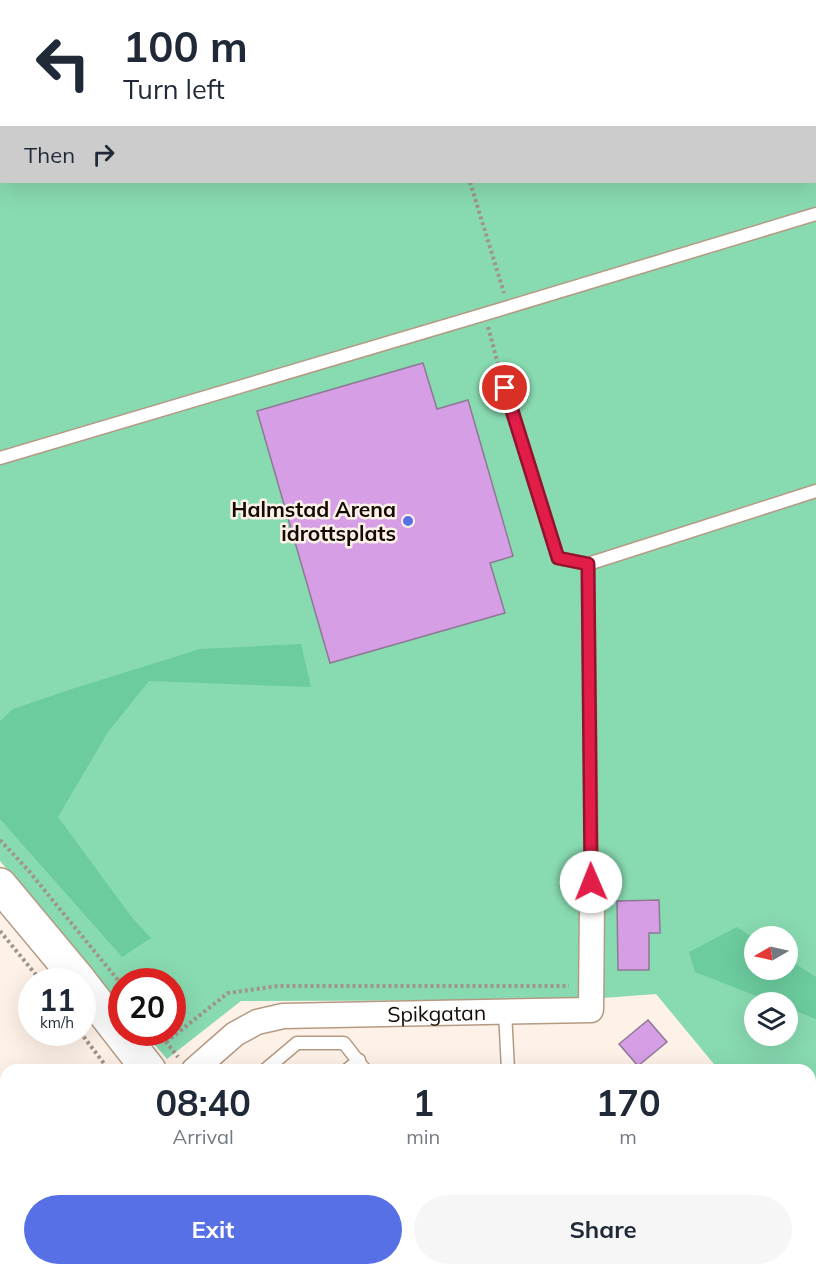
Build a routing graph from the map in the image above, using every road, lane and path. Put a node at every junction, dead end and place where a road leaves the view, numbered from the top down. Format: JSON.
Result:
{"nodes":[{"id":1,"x":470,"y":183,"type":"edge"},
{"id":2,"x":816,"y":214,"type":"edge"},
{"id":3,"x":508,"y":307,"type":"junction"},
{"id":4,"x":485,"y":314,"type":"junction"},
{"id":5,"x":505,"y":388,"type":"joint"},
{"id":6,"x":0,"y":458,"type":"edge"},
{"id":7,"x":816,"y":491,"type":"edge"},
{"id":8,"x":588,"y":564,"type":"junction"},
{"id":9,"x":0,"y":840,"type":"edge"},
{"id":10,"x":0,"y":885,"type":"edge"},
{"id":11,"x":592,"y":904,"type":"joint"},
{"id":12,"x":0,"y":931,"type":"edge"},
{"id":13,"x":30,"y":968,"type":"edge"},
{"id":14,"x":69,"y":968,"type":"edge"},
{"id":15,"x":108,"y":968,"type":"edge"},
{"id":16,"x":96,"y":1002,"type":"edge"},
{"id":17,"x":505,"y":1011,"type":"junction"},
{"id":18,"x":91,"y":1046,"type":"edge"},
{"id":19,"x":170,"y":1046,"type":"edge"},
{"id":20,"x":104,"y":1064,"type":"edge"},
{"id":21,"x":144,"y":1064,"type":"edge"},
{"id":22,"x":186,"y":1064,"type":"edge"},
{"id":23,"x":189,"y":1064,"type":"edge"},
{"id":24,"x":272,"y":1064,"type":"edge"},
{"id":25,"x":361,"y":1064,"type":"edge"},
{"id":26,"x":508,"y":1064,"type":"edge"}],
"edges":[{"from":1,"to":3,"type":"path"},
{"from":2,"to":3,"type":"lane"},
{"from":3,"to":4,"type":"lane"},
{"from":4,"to":5,"type":"path"},
{"from":4,"to":6,"type":"lane"},
{"from":5,"to":8,"type":"lane"},
{"from":7,"to":8,"type":"lane"},
{"from":8,"to":11,"type":"lane"},
{"from":9,"to":15,"type":"path"},
{"from":10,"to":14,"type":"street"},
{"from":11,"to":17,"type":"street","name":"Spikgatan"},
{"from":12,"to":13,"type":"path"},
{"from":16,"to":21,"type":"street"},
{"from":17,"to":23,"type":"street","name":"Spikgatan"},
{"from":17,"to":26,"type":"lane"},
{"from":18,"to":20,"type":"path"},
{"from":19,"to":22,"type":"path"},
{"from":24,"to":25,"type":"lane"}]}
